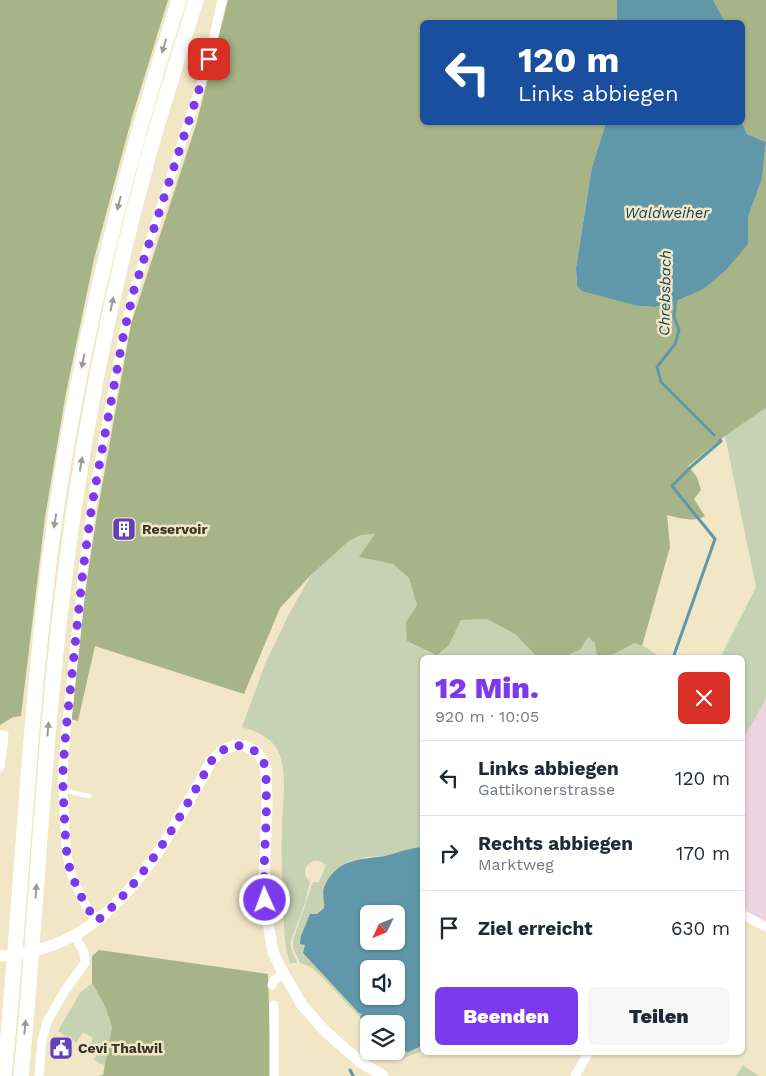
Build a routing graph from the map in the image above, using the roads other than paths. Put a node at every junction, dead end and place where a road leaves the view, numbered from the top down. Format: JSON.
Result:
{"nodes":[{"id":1,"x":179,"y":0,"type":"edge"},
{"id":2,"x":196,"y":0,"type":"edge"},
{"id":3,"x":222,"y":0,"type":"edge"},
{"id":4,"x":2,"y":735,"type":"edge"},
{"id":5,"x":0,"y":767,"type":"edge"},
{"id":6,"x":63,"y":790,"type":"junction"},
{"id":7,"x":89,"y":796,"type":"dead end"},
{"id":8,"x":745,"y":916,"type":"edge"},
{"id":9,"x":97,"y":921,"type":"junction"},
{"id":10,"x":766,"y":927,"type":"edge"},
{"id":11,"x":74,"y":935,"type":"junction"},
{"id":12,"x":0,"y":956,"type":"edge"},
{"id":13,"x":284,"y":974,"type":"junction"},
{"id":14,"x":272,"y":985,"type":"dead end"},
{"id":15,"x":274,"y":1006,"type":"dead end"},
{"id":16,"x":587,"y":1055,"type":"edge"},
{"id":17,"x":4,"y":1076,"type":"edge"},
{"id":18,"x":21,"y":1076,"type":"edge"},
{"id":19,"x":38,"y":1076,"type":"edge"},
{"id":20,"x":274,"y":1076,"type":"edge"},
{"id":21,"x":383,"y":1076,"type":"edge"},
{"id":22,"x":575,"y":1076,"type":"edge"}],
"edges":[{"from":1,"to":17,"type":"highway","one_way":true},
{"from":18,"to":2,"type":"highway","one_way":true},
{"from":3,"to":6,"type":"street"},
{"from":4,"to":5,"type":"street"},
{"from":6,"to":7,"type":"lane"},
{"from":6,"to":9,"type":"street"},
{"from":8,"to":10,"type":"street"},
{"from":9,"to":11,"type":"main road"},
{"from":9,"to":13,"type":"main road"},
{"from":11,"to":12,"type":"main road"},
{"from":11,"to":19,"type":"street"},
{"from":13,"to":14,"type":"street"},
{"from":13,"to":21,"type":"main road"},
{"from":15,"to":20,"type":"street"},
{"from":16,"to":22,"type":"street"}]}
